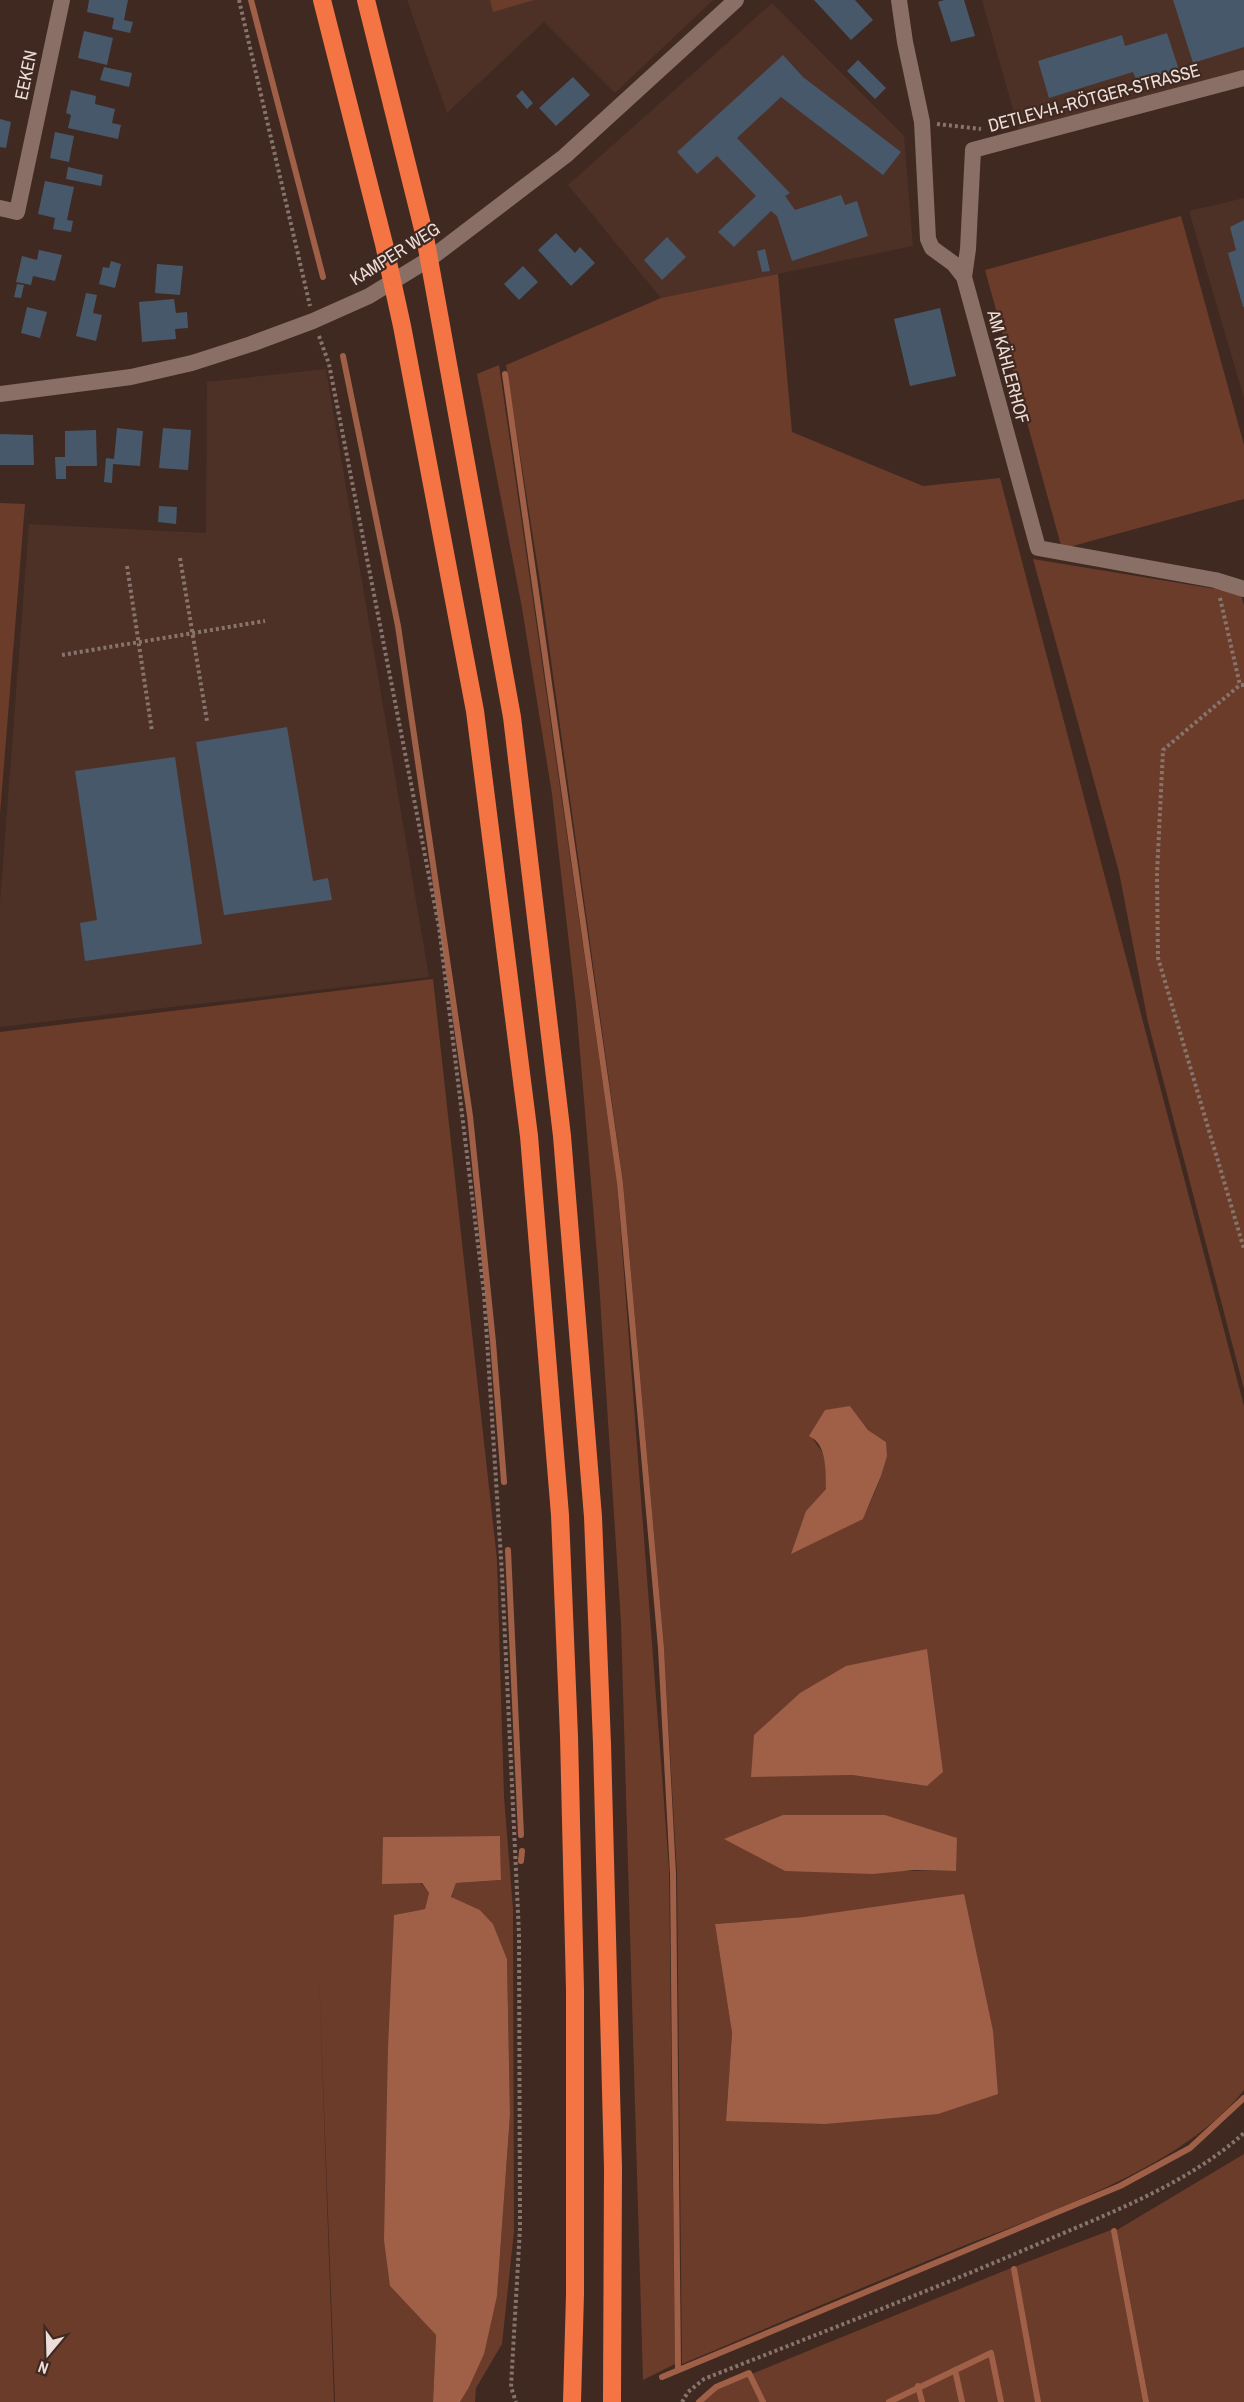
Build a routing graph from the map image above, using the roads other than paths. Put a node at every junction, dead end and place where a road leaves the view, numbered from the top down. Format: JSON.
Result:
{"nodes":[{"id":1,"x":62,"y":0,"type":"edge"},
{"id":2,"x":322,"y":0,"type":"edge"},
{"id":3,"x":366,"y":0,"type":"edge"},
{"id":4,"x":735,"y":0,"type":"edge"},
{"id":5,"x":899,"y":0,"type":"edge"},
{"id":6,"x":1244,"y":78,"type":"edge"},
{"id":7,"x":0,"y":208,"type":"edge"},
{"id":8,"x":964,"y":277,"type":"junction"},
{"id":9,"x":0,"y":394,"type":"edge"},
{"id":10,"x":1244,"y":589,"type":"edge"},
{"id":11,"x":572,"y":2402,"type":"edge"},
{"id":12,"x":612,"y":2402,"type":"edge"}],
"edges":[{"from":1,"to":7,"type":"street","name":"EEKEN"},
{"from":2,"to":11,"type":"highway"},
{"from":3,"to":12,"type":"highway"},
{"from":4,"to":9,"type":"street","name":"KAMPER WEG"},
{"from":5,"to":8,"type":"street","name":"AM KÄHLERHOF"},
{"from":6,"to":8,"type":"street","name":"DETLEV-H.-RÖTGER-STRASSE"},
{"from":8,"to":10,"type":"street","name":"AM KÄHLERHOF"}]}
